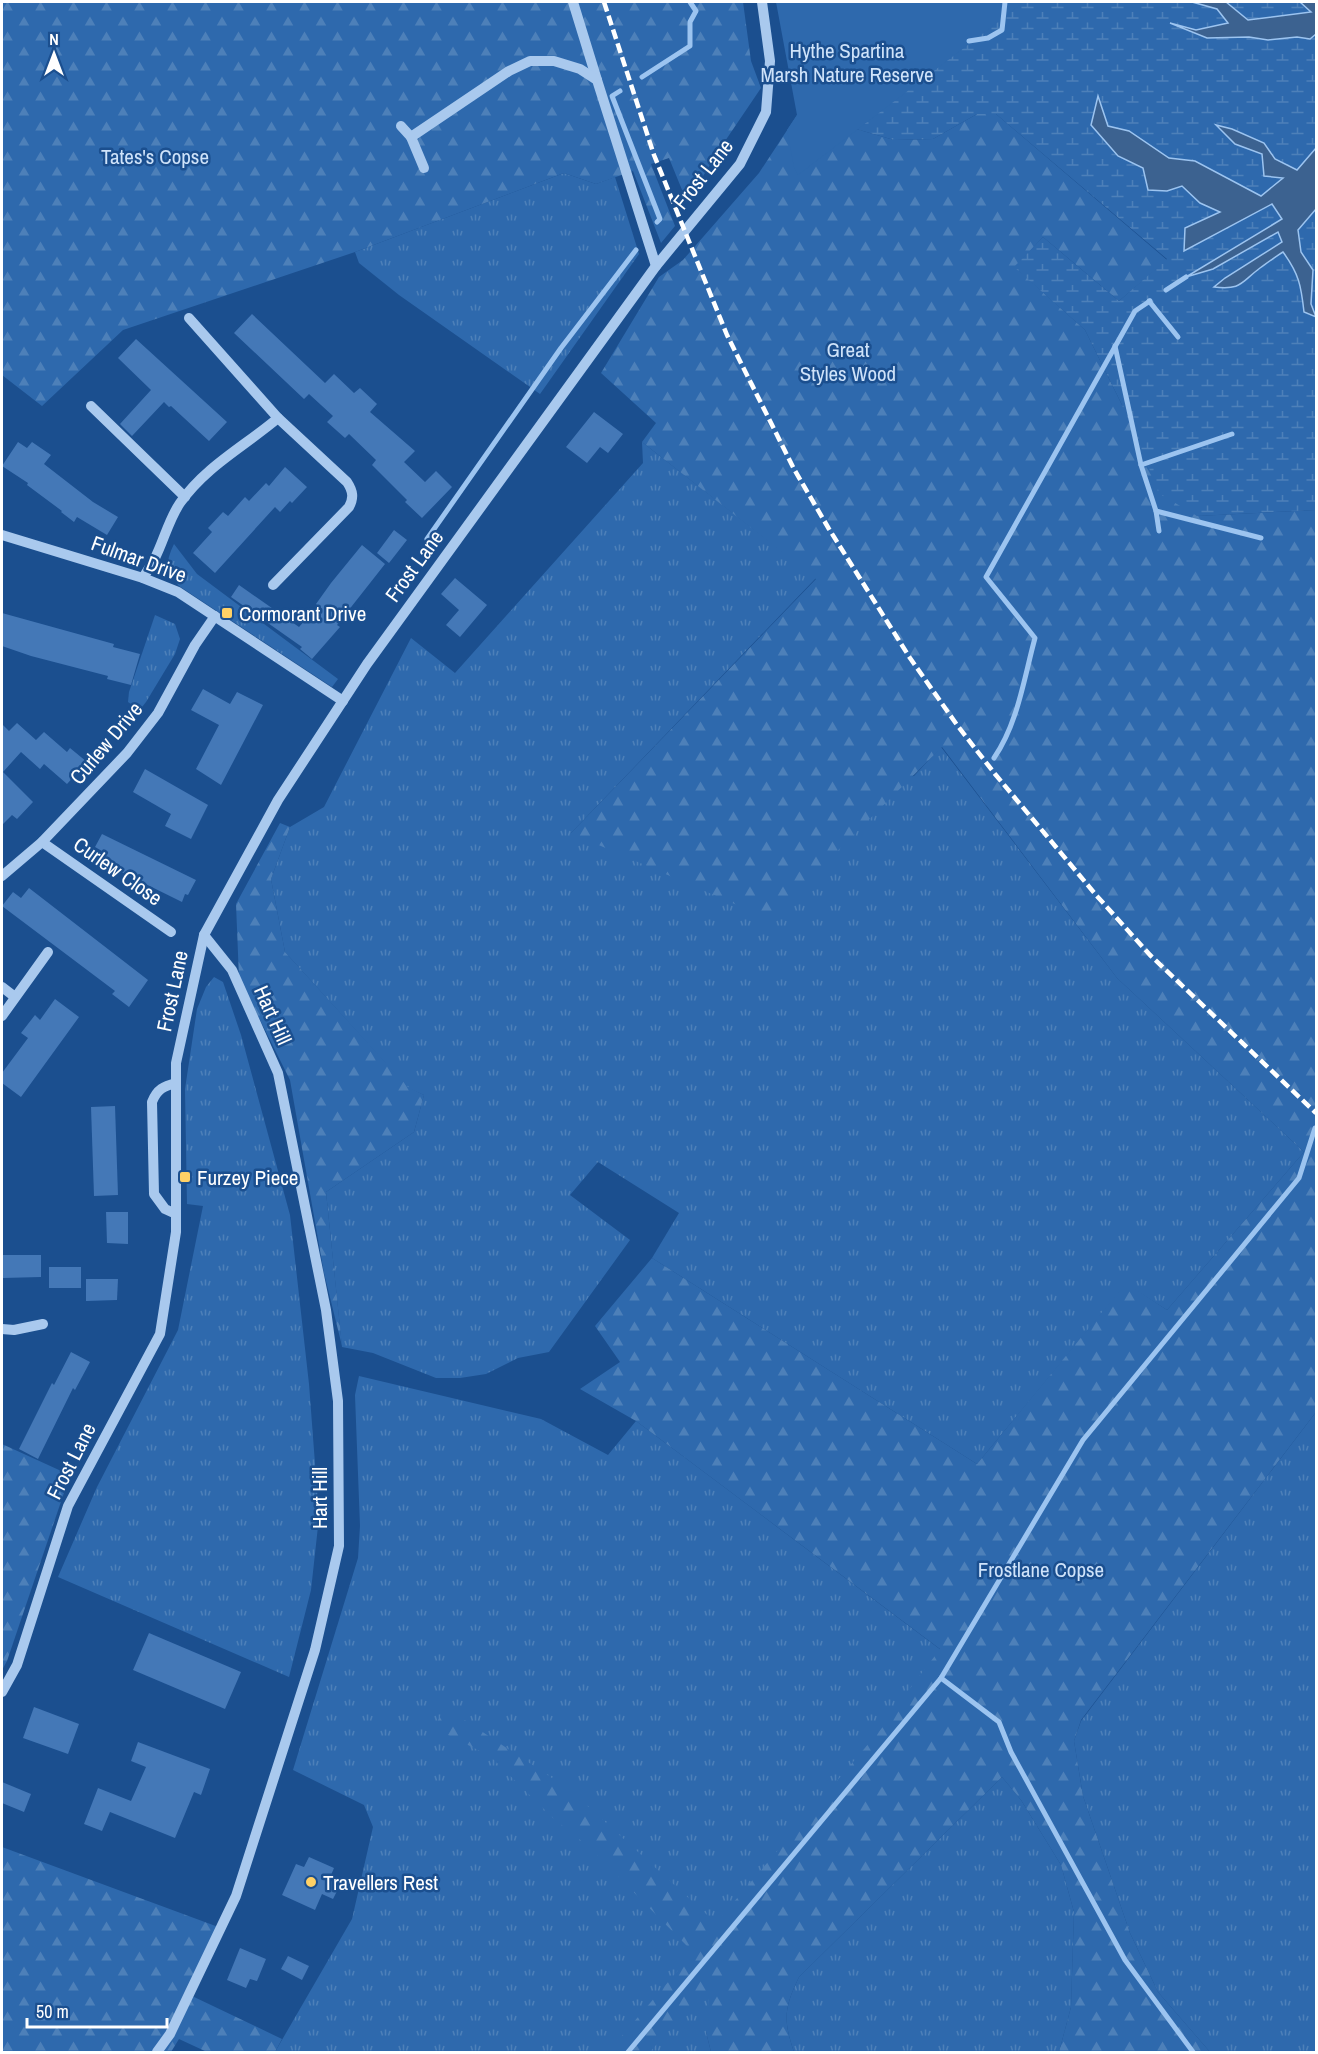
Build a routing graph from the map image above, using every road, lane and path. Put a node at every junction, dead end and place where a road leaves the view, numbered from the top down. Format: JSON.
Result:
{"nodes":[{"id":1,"x":573,"y":2,"type":"edge"},
{"id":2,"x":762,"y":2,"type":"edge"},
{"id":3,"x":597,"y":80,"type":"junction"},
{"id":4,"x":401,"y":126,"type":"dead end"},
{"id":5,"x":411,"y":137,"type":"junction"},
{"id":6,"x":424,"y":168,"type":"dead end"},
{"id":7,"x":656,"y":266,"type":"junction"},
{"id":8,"x":189,"y":318,"type":"dead end"},
{"id":9,"x":91,"y":406,"type":"dead end"},
{"id":10,"x":278,"y":417,"type":"junction"},
{"id":11,"x":184,"y":497,"type":"junction"},
{"id":12,"x":2,"y":535,"type":"edge"},
{"id":13,"x":143,"y":578,"type":"junction"},
{"id":14,"x":273,"y":585,"type":"dead end"},
{"id":15,"x":215,"y":616,"type":"junction"},
{"id":16,"x":343,"y":700,"type":"junction"},
{"id":17,"x":42,"y":842,"type":"junction"},
{"id":18,"x":2,"y":876,"type":"edge"},
{"id":19,"x":171,"y":933,"type":"dead end"},
{"id":20,"x":204,"y":935,"type":"junction"},
{"id":21,"x":48,"y":952,"type":"dead end"},
{"id":22,"x":2,"y":987,"type":"edge"},
{"id":23,"x":15,"y":997,"type":"junction"},
{"id":24,"x":2,"y":1016,"type":"edge"},
{"id":25,"x":177,"y":1083,"type":"junction"},
{"id":26,"x":177,"y":1214,"type":"junction"},
{"id":27,"x":44,"y":1324,"type":"dead end"},
{"id":28,"x":2,"y":1329,"type":"edge"},
{"id":29,"x":2,"y":1692,"type":"edge"},
{"id":30,"x":157,"y":2052,"type":"edge"}],
"edges":[{"from":1,"to":3,"type":"street"},
{"from":2,"to":7,"type":"street","name":"Frost Lane"},
{"from":3,"to":5,"type":"street"},
{"from":3,"to":7,"type":"street"},
{"from":4,"to":5,"type":"street"},
{"from":5,"to":6,"type":"street"},
{"from":7,"to":16,"type":"street","name":"Frost Lane"},
{"from":8,"to":10,"type":"street"},
{"from":9,"to":11,"type":"street"},
{"from":10,"to":11,"type":"street"},
{"from":10,"to":14,"type":"street"},
{"from":11,"to":13,"type":"street"},
{"from":12,"to":13,"type":"street","name":"Fulmar Drive"},
{"from":13,"to":15,"type":"street","name":"Fulmar Drive"},
{"from":15,"to":16,"type":"street","name":"Fulmar Drive"},
{"from":15,"to":17,"type":"street","name":"Curlew Drive"},
{"from":16,"to":20,"type":"street","name":"Frost Lane"},
{"from":17,"to":18,"type":"street","name":"Curlew Drive"},
{"from":17,"to":19,"type":"street","name":"Curlew Close"},
{"from":20,"to":25,"type":"street","name":"Frost Lane"},
{"from":20,"to":30,"type":"street","name":"Hart Hill"},
{"from":21,"to":23,"type":"street"},
{"from":22,"to":23,"type":"street"},
{"from":23,"to":24,"type":"street"},
{"from":25,"to":26,"type":"street","name":"Frost Lane"},
{"from":25,"to":26,"type":"street"},
{"from":26,"to":29,"type":"street","name":"Frost Lane"},
{"from":27,"to":28,"type":"street"}]}
